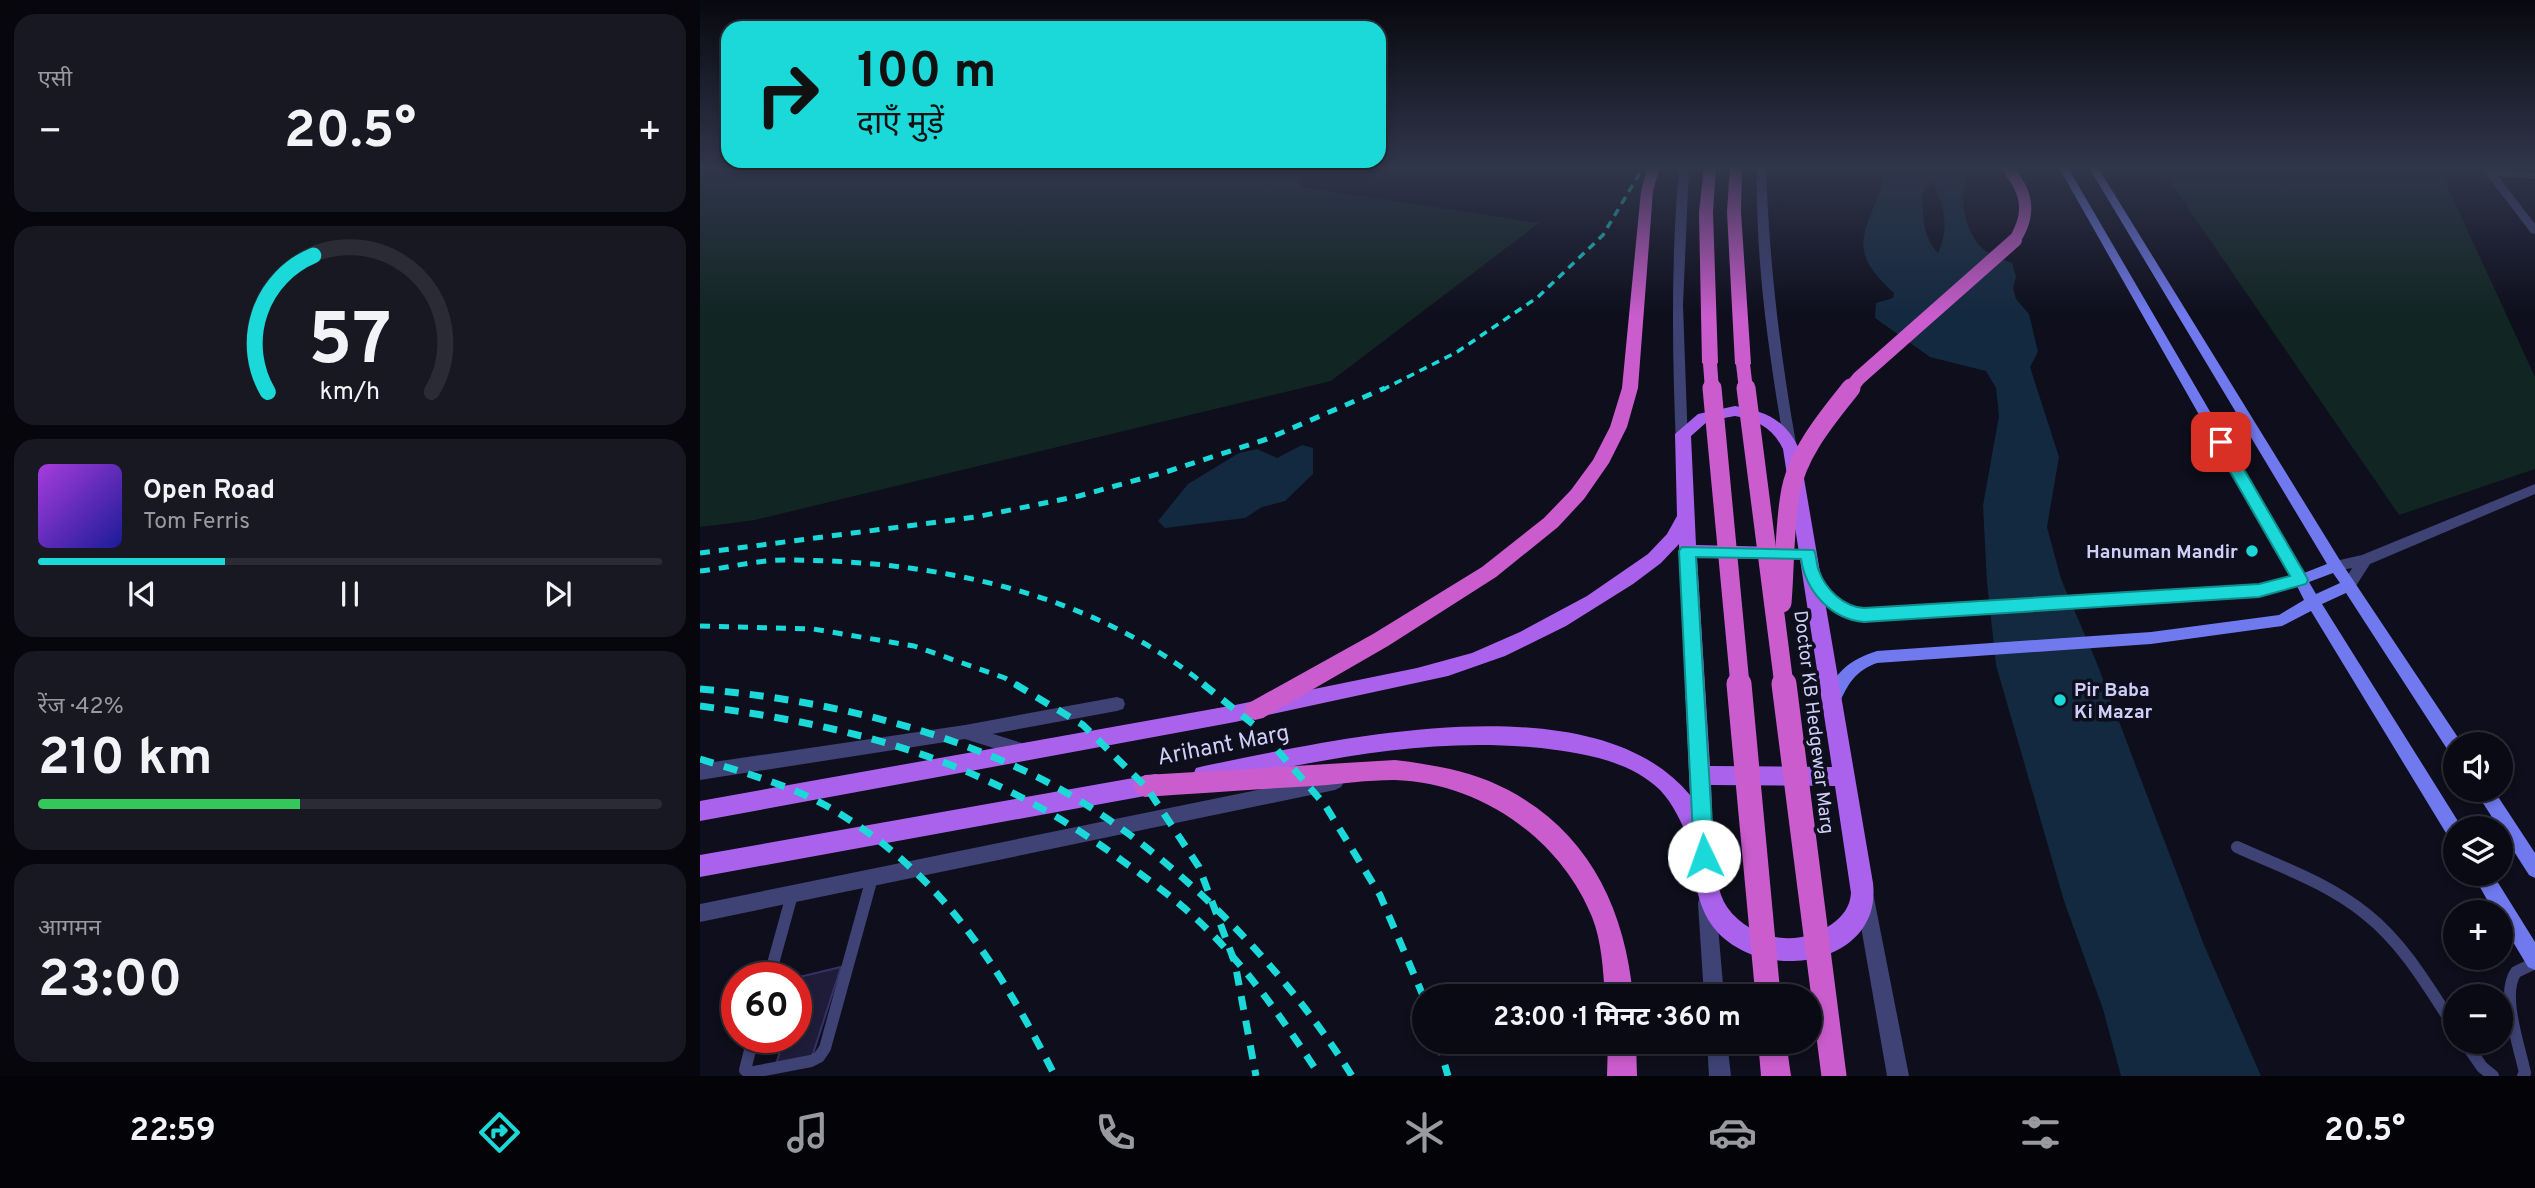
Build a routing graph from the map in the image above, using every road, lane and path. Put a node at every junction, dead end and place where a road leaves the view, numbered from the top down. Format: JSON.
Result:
{"nodes":[{"id":1,"x":1645,"y":216,"type":"edge"},
{"id":2,"x":1679,"y":216,"type":"edge"},
{"id":3,"x":1706,"y":216,"type":"edge"},
{"id":4,"x":1734,"y":216,"type":"edge"},
{"id":5,"x":1761,"y":216,"type":"edge"},
{"id":6,"x":2027,"y":216,"type":"edge"},
{"id":7,"x":2091,"y":216,"type":"edge"},
{"id":8,"x":2123,"y":216,"type":"edge"},
{"id":9,"x":2523,"y":216,"type":"edge"},
{"id":10,"x":2535,"y":231,"type":"edge"},
{"id":11,"x":1682,"y":445,"type":"junction"},
{"id":12,"x":1791,"y":449,"type":"junction"},
{"id":13,"x":2535,"y":489,"type":"edge"},
{"id":14,"x":1685,"y":508,"type":"junction"},
{"id":15,"x":1687,"y":551,"type":"junction"},
{"id":16,"x":2365,"y":559,"type":"junction"},
{"id":17,"x":1810,"y":563,"type":"junction"},
{"id":18,"x":2336,"y":566,"type":"junction"},
{"id":19,"x":2300,"y":580,"type":"junction"},
{"id":20,"x":2350,"y":586,"type":"junction"},
{"id":21,"x":2313,"y":602,"type":"junction"},
{"id":22,"x":1779,"y":643,"type":"junction"},
{"id":23,"x":1832,"y":702,"type":"junction"},
{"id":24,"x":1117,"y":704,"type":"dead end"},
{"id":25,"x":1255,"y":711,"type":"junction"},
{"id":26,"x":965,"y":732,"type":"junction"},
{"id":27,"x":2445,"y":732,"type":"edge"},
{"id":28,"x":1027,"y":752,"type":"junction"},
{"id":29,"x":1395,"y":769,"type":"junction"},
{"id":30,"x":700,"y":772,"type":"edge"},
{"id":31,"x":1700,"y":775,"type":"junction"},
{"id":32,"x":1844,"y":777,"type":"junction"},
{"id":33,"x":1145,"y":786,"type":"junction"},
{"id":34,"x":2491,"y":802,"type":"edge"},
{"id":35,"x":700,"y":811,"type":"edge"},
{"id":36,"x":2445,"y":816,"type":"edge"},
{"id":37,"x":2237,"y":847,"type":"dead end"},
{"id":38,"x":1704,"y":863,"type":"junction"},
{"id":39,"x":700,"y":866,"type":"edge"},
{"id":40,"x":2535,"y":869,"type":"edge"},
{"id":41,"x":1860,"y":873,"type":"junction"},
{"id":42,"x":872,"y":878,"type":"junction"},
{"id":43,"x":2489,"y":886,"type":"edge"},
{"id":44,"x":792,"y":895,"type":"junction"},
{"id":45,"x":700,"y":913,"type":"edge"},
{"id":46,"x":2535,"y":961,"type":"edge"},
{"id":47,"x":773,"y":962,"type":"edge"},
{"id":48,"x":1618,"y":984,"type":"edge"},
{"id":49,"x":1713,"y":984,"type":"edge"},
{"id":50,"x":1767,"y":984,"type":"edge"},
{"id":51,"x":2443,"y":1010,"type":"edge"},
{"id":52,"x":749,"y":1053,"type":"edge"},
{"id":53,"x":1622,"y":1054,"type":"edge"},
{"id":54,"x":1718,"y":1054,"type":"edge"},
{"id":55,"x":1773,"y":1054,"type":"edge"},
{"id":56,"x":2473,"y":1054,"type":"edge"},
{"id":57,"x":1622,"y":1076,"type":"edge"},
{"id":58,"x":1720,"y":1076,"type":"edge"},
{"id":59,"x":1776,"y":1076,"type":"edge"},
{"id":60,"x":1834,"y":1076,"type":"edge"},
{"id":61,"x":1898,"y":1076,"type":"edge"},
{"id":62,"x":2493,"y":1076,"type":"edge"},
{"id":63,"x":2523,"y":1076,"type":"edge"}],
"edges":[{"from":1,"to":25,"type":"highway"},
{"from":2,"to":11,"type":"street"},
{"from":3,"to":50,"type":"highway","bridge":true},
{"from":4,"to":22,"type":"highway","name":"Doctor KB Hedgewar Marg","bridge":true},
{"from":5,"to":12,"type":"street"},
{"from":6,"to":22,"type":"highway","bridge":true},
{"from":7,"to":19,"type":"main road"},
{"from":8,"to":18,"type":"main road"},
{"from":9,"to":10,"type":"street"},
{"from":11,"to":12,"type":"main road"},
{"from":11,"to":14,"type":"main road"},
{"from":12,"to":17,"type":"main road"},
{"from":13,"to":16,"type":"street"},
{"from":14,"to":15,"type":"main road"},
{"from":14,"to":25,"type":"main road","name":"Arihant Marg"},
{"from":15,"to":17,"type":"main road"},
{"from":15,"to":31,"type":"main road"},
{"from":16,"to":18,"type":"street"},
{"from":16,"to":20,"type":"street"},
{"from":17,"to":19,"type":"main road"},
{"from":17,"to":23,"type":"main road"},
{"from":18,"to":19,"type":"main road"},
{"from":18,"to":20,"type":"main road"},
{"from":19,"to":21,"type":"main road"},
{"from":20,"to":21,"type":"main road"},
{"from":20,"to":27,"type":"main road"},
{"from":21,"to":23,"type":"main road"},
{"from":21,"to":36,"type":"main road"},
{"from":22,"to":60,"type":"highway","name":"Doctor KB Hedgewar Marg","bridge":true},
{"from":23,"to":32,"type":"main road"},
{"from":24,"to":26,"type":"street"},
{"from":25,"to":28,"type":"main road","name":"Arihant Marg"},
{"from":26,"to":28,"type":"street"},
{"from":26,"to":30,"type":"street"},
{"from":28,"to":35,"type":"main road","name":"Arihant Marg"},
{"from":29,"to":33,"type":"highway"},
{"from":29,"to":42,"type":"street"},
{"from":29,"to":48,"type":"highway"},
{"from":31,"to":32,"type":"main road"},
{"from":31,"to":38,"type":"main road"},
{"from":32,"to":41,"type":"main road"},
{"from":33,"to":38,"type":"main road","name":"Arihant Marg"},
{"from":33,"to":39,"type":"main road","name":"Arihant Marg"},
{"from":34,"to":40,"type":"main road"},
{"from":37,"to":51,"type":"lane"},
{"from":38,"to":41,"type":"main road"},
{"from":38,"to":49,"type":"street"},
{"from":41,"to":61,"type":"street"},
{"from":42,"to":44,"type":"street"},
{"from":42,"to":52,"type":"lane"},
{"from":43,"to":46,"type":"main road"},
{"from":44,"to":45,"type":"street"},
{"from":44,"to":47,"type":"lane"},
{"from":46,"to":63,"type":"lane"},
{"from":53,"to":57,"type":"highway"},
{"from":54,"to":58,"type":"street"},
{"from":55,"to":59,"type":"highway"},
{"from":56,"to":62,"type":"lane"}]}
